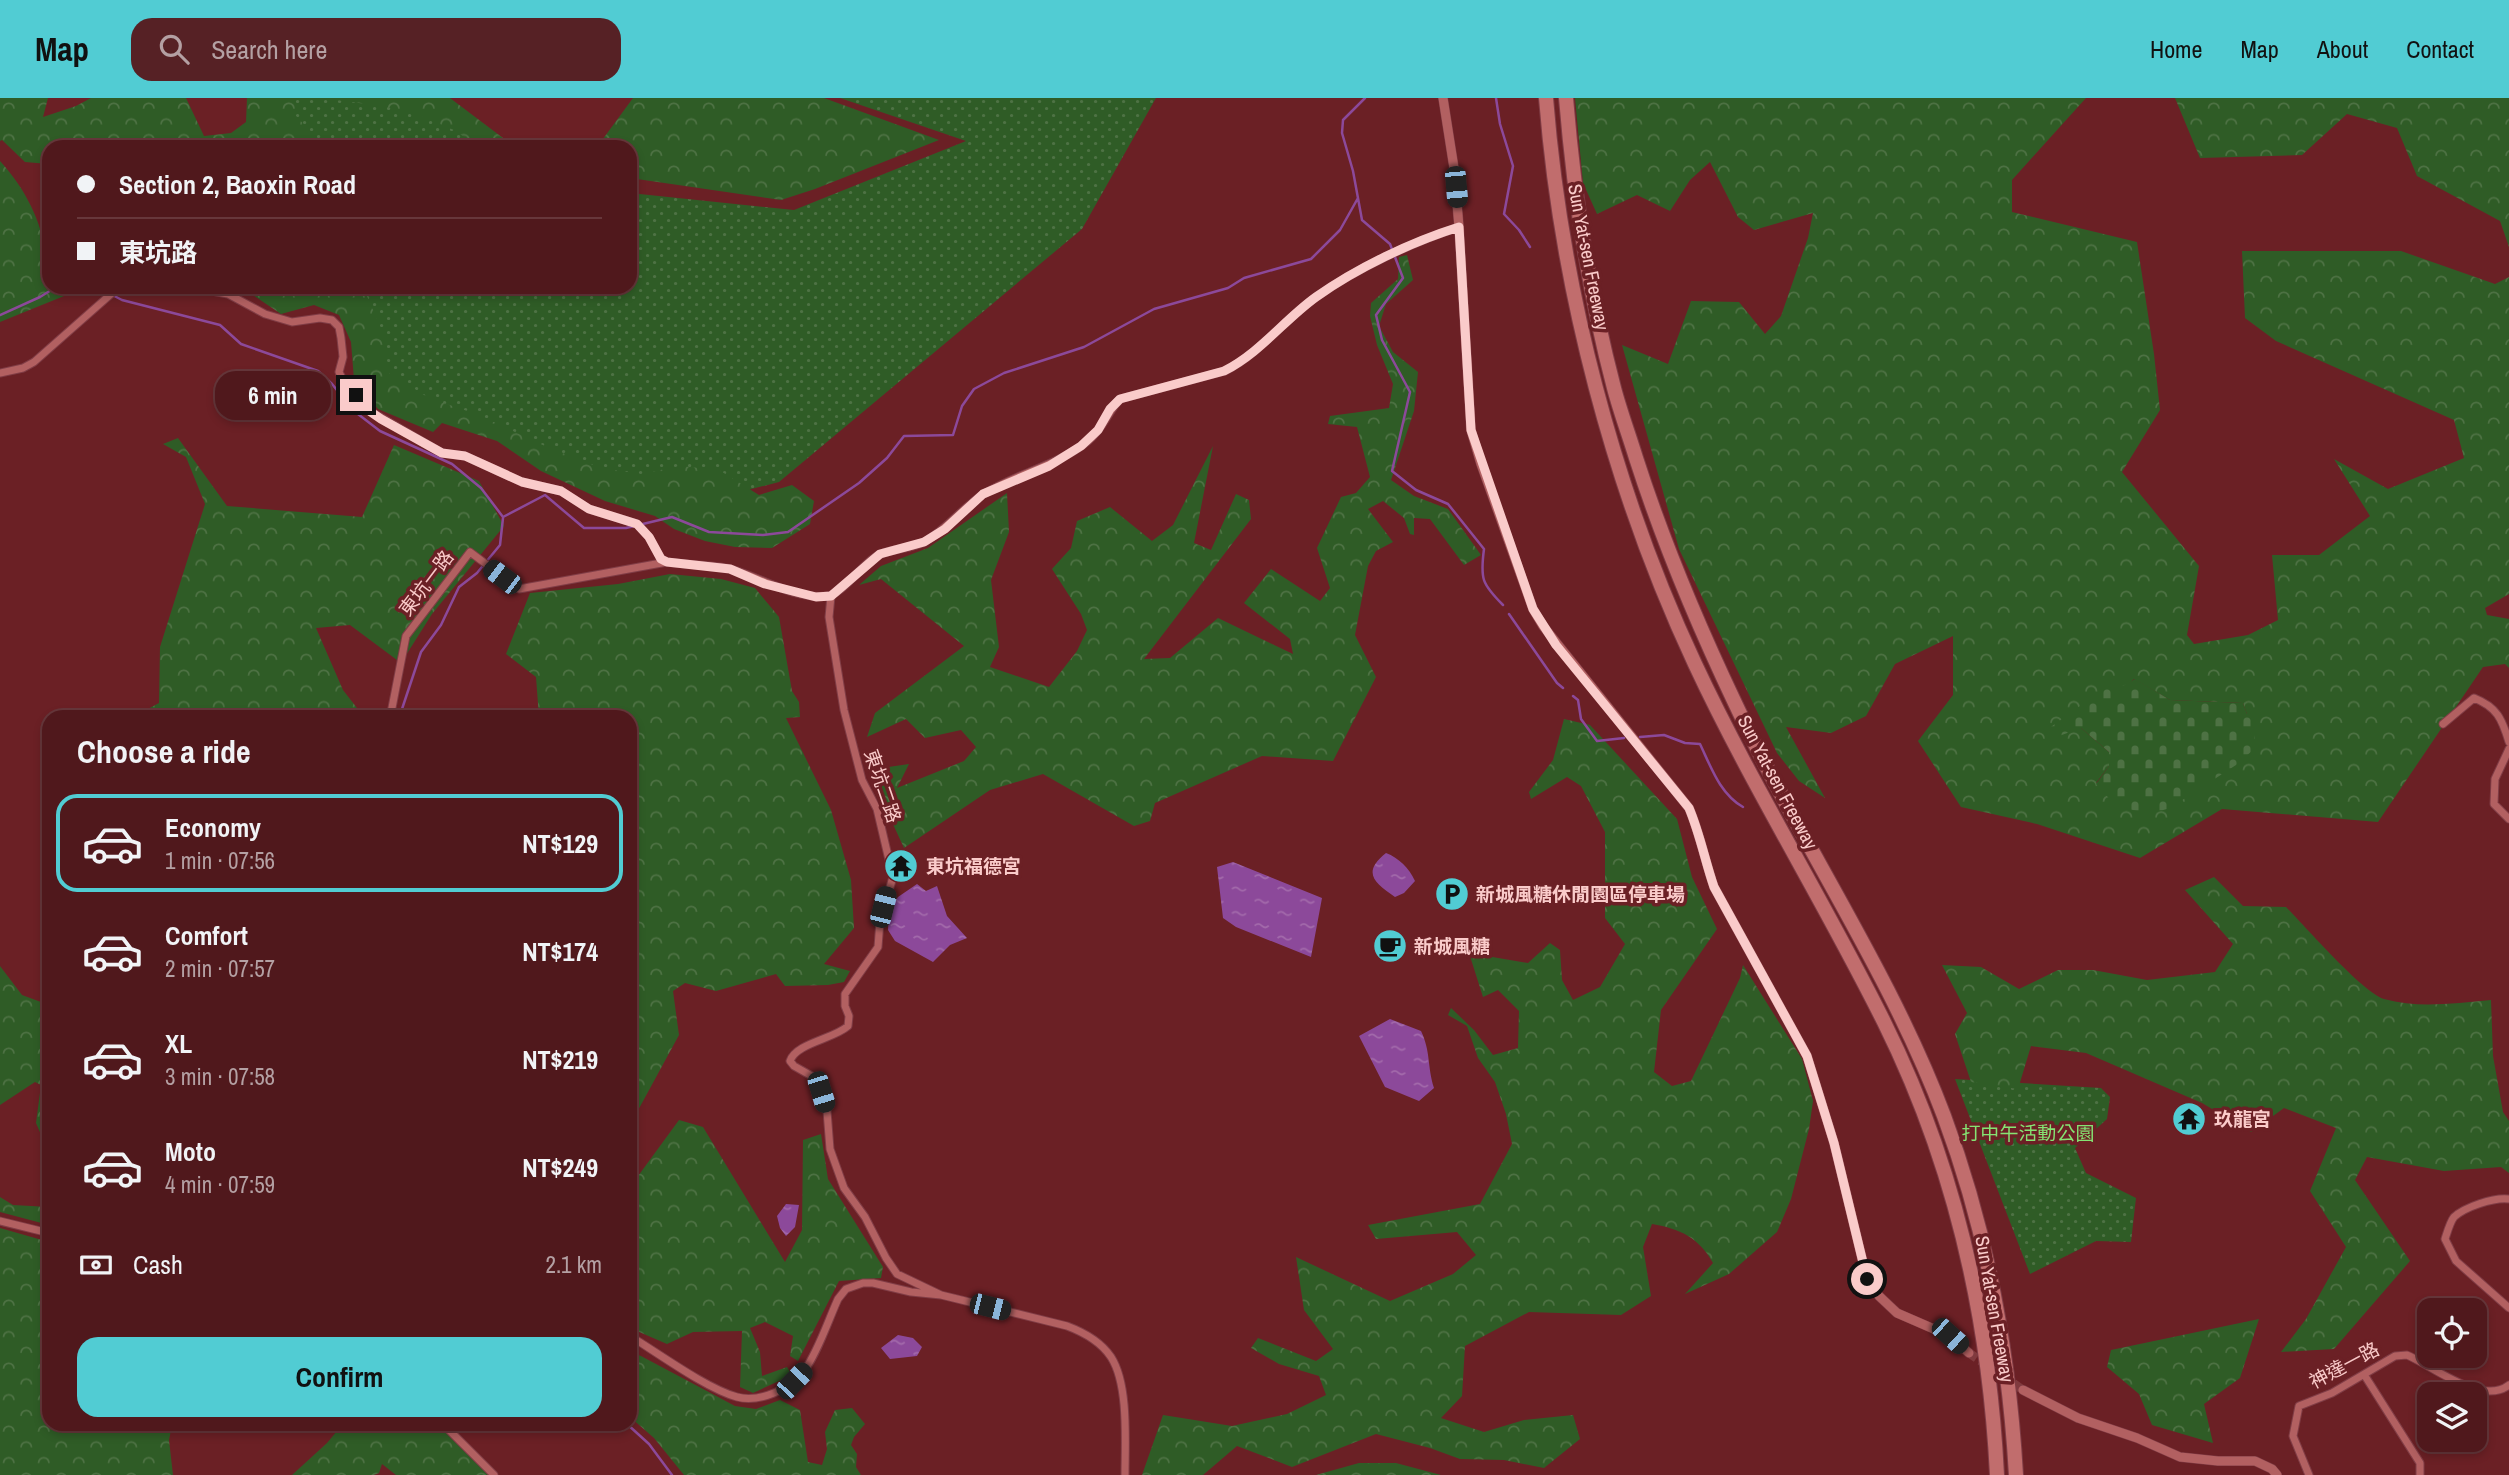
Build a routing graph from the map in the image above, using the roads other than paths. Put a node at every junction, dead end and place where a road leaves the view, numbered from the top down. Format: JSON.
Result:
{"nodes":[{"id":1,"x":1443,"y":98,"type":"edge"},
{"id":2,"x":1546,"y":98,"type":"edge"},
{"id":3,"x":1566,"y":98,"type":"edge"},
{"id":4,"x":1459,"y":227,"type":"junction"},
{"id":5,"x":111,"y":294,"type":"edge"},
{"id":6,"x":228,"y":294,"type":"edge"},
{"id":7,"x":0,"y":373,"type":"edge"},
{"id":8,"x":667,"y":562,"type":"junction"},
{"id":9,"x":831,"y":596,"type":"junction"},
{"id":10,"x":392,"y":710,"type":"edge"},
{"id":11,"x":2443,"y":724,"type":"dead end"},
{"id":12,"x":2509,"y":742,"type":"edge"},
{"id":13,"x":2509,"y":749,"type":"edge"},
{"id":14,"x":2509,"y":818,"type":"edge"},
{"id":15,"x":2509,"y":1199,"type":"edge"},
{"id":16,"x":0,"y":1220,"type":"edge"},
{"id":17,"x":42,"y":1231,"type":"edge"},
{"id":18,"x":941,"y":1295,"type":"junction"},
{"id":19,"x":2509,"y":1308,"type":"edge"},
{"id":20,"x":637,"y":1340,"type":"edge"},
{"id":21,"x":1969,"y":1353,"type":"tunnel mouth"},
{"id":22,"x":2365,"y":1376,"type":"junction"},
{"id":23,"x":2509,"y":1385,"type":"edge"},
{"id":24,"x":2023,"y":1390,"type":"tunnel mouth"},
{"id":25,"x":450,"y":1431,"type":"edge"},
{"id":26,"x":494,"y":1475,"type":"edge"},
{"id":27,"x":1125,"y":1475,"type":"edge"},
{"id":28,"x":1997,"y":1475,"type":"edge"},
{"id":29,"x":2016,"y":1475,"type":"edge"},
{"id":30,"x":2277,"y":1475,"type":"edge"},
{"id":31,"x":2309,"y":1475,"type":"edge"},
{"id":32,"x":2420,"y":1475,"type":"edge"}],
"edges":[{"from":1,"to":4,"type":"street"},
{"from":2,"to":28,"type":"highway","name":"Sun Yat-sen Freeway"},
{"from":3,"to":29,"type":"highway","name":"Sun Yat-sen Freeway"},
{"from":4,"to":9,"type":"street"},
{"from":4,"to":21,"type":"street"},
{"from":5,"to":7,"type":"street"},
{"from":6,"to":8,"type":"street"},
{"from":8,"to":9,"type":"street"},
{"from":8,"to":10,"type":"street","name":"東坑一路"},
{"from":9,"to":18,"type":"street","name":"東坑二路"},
{"from":11,"to":12,"type":"street"},
{"from":13,"to":14,"type":"street"},
{"from":15,"to":19,"type":"street"},
{"from":16,"to":17,"type":"street"},
{"from":18,"to":20,"type":"street"},
{"from":18,"to":27,"type":"street"},
{"from":22,"to":23,"type":"street","name":"神達一路"},
{"from":22,"to":31,"type":"street","name":"神達一路"},
{"from":22,"to":32,"type":"street"},
{"from":24,"to":30,"type":"street"},
{"from":25,"to":26,"type":"street"}]}
